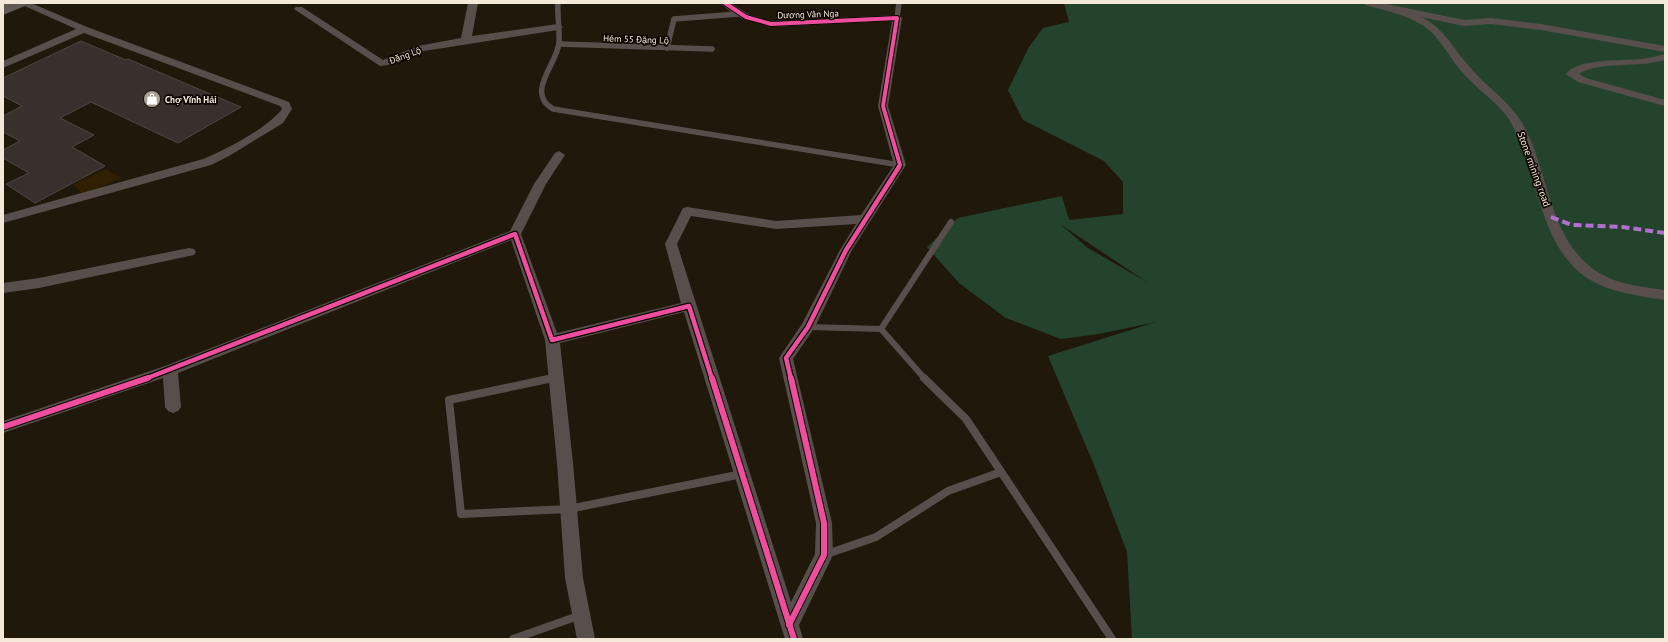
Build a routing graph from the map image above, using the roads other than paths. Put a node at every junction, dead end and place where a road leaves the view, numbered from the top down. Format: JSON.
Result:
{"nodes":[{"id":1,"x":20,"y":3,"type":"edge"},
{"id":2,"x":24,"y":3,"type":"edge"},
{"id":3,"x":472,"y":3,"type":"edge"},
{"id":4,"x":558,"y":3,"type":"edge"},
{"id":5,"x":725,"y":3,"type":"edge"},
{"id":6,"x":898,"y":3,"type":"edge"},
{"id":7,"x":1368,"y":3,"type":"edge"},
{"id":8,"x":1388,"y":8,"type":"junction"},
{"id":9,"x":300,"y":9,"type":"dead end"},
{"id":10,"x":3,"y":10,"type":"edge"},
{"id":11,"x":738,"y":14,"type":"junction"},
{"id":12,"x":897,"y":18,"type":"junction"},
{"id":13,"x":558,"y":27,"type":"junction"},
{"id":14,"x":84,"y":29,"type":"junction"},
{"id":15,"x":466,"y":40,"type":"junction"},
{"id":16,"x":560,"y":44,"type":"junction"},
{"id":17,"x":667,"y":48,"type":"junction"},
{"id":18,"x":712,"y":49,"type":"dead end"},
{"id":19,"x":1665,"y":49,"type":"edge"},
{"id":20,"x":1665,"y":57,"type":"edge"},
{"id":21,"x":3,"y":64,"type":"edge"},
{"id":22,"x":1665,"y":103,"type":"edge"},
{"id":23,"x":559,"y":155,"type":"dead end"},
{"id":24,"x":900,"y":166,"type":"junction"},
{"id":25,"x":3,"y":219,"type":"edge"},
{"id":26,"x":865,"y":219,"type":"junction"},
{"id":27,"x":950,"y":222,"type":"dead end"},
{"id":28,"x":515,"y":234,"type":"junction"},
{"id":29,"x":189,"y":252,"type":"dead end"},
{"id":30,"x":3,"y":288,"type":"edge"},
{"id":31,"x":1665,"y":296,"type":"edge"},
{"id":32,"x":689,"y":306,"type":"junction"},
{"id":33,"x":808,"y":327,"type":"junction"},
{"id":34,"x":881,"y":328,"type":"junction"},
{"id":35,"x":552,"y":340,"type":"junction"},
{"id":36,"x":170,"y":370,"type":"junction"},
{"id":37,"x":556,"y":377,"type":"junction"},
{"id":38,"x":173,"y":407,"type":"dead end"},
{"id":39,"x":3,"y":427,"type":"edge"},
{"id":40,"x":1001,"y":472,"type":"junction"},
{"id":41,"x":742,"y":474,"type":"junction"},
{"id":42,"x":569,"y":509,"type":"junction"},
{"id":43,"x":824,"y":555,"type":"junction"},
{"id":44,"x":581,"y":615,"type":"junction"},
{"id":45,"x":789,"y":625,"type":"junction"},
{"id":46,"x":513,"y":639,"type":"edge"},
{"id":47,"x":586,"y":639,"type":"edge"},
{"id":48,"x":794,"y":639,"type":"edge"},
{"id":49,"x":1112,"y":639,"type":"edge"}],
"edges":[{"from":1,"to":10,"type":"main road"},
{"from":2,"to":14,"type":"street"},
{"from":3,"to":15,"type":"street"},
{"from":4,"to":13,"type":"lane"},
{"from":5,"to":11,"type":"street","name":"Dương Vân Nga"},
{"from":6,"to":12,"type":"lane"},
{"from":7,"to":8,"type":"street","name":"Stone mining road"},
{"from":8,"to":19,"type":"street","name":"Stone mining road"},
{"from":8,"to":31,"type":"street","name":"Stone mining road"},
{"from":9,"to":15,"type":"street","name":"Đặng Lộ"},
{"from":11,"to":12,"type":"street","name":"Dương Vân Nga"},
{"from":11,"to":17,"type":"lane"},
{"from":12,"to":24,"type":"street"},
{"from":13,"to":15,"type":"street"},
{"from":13,"to":16,"type":"lane"},
{"from":14,"to":21,"type":"street"},
{"from":14,"to":25,"type":"street"},
{"from":16,"to":17,"type":"lane","name":"Hẻm 55 Đặng Lộ"},
{"from":16,"to":24,"type":"lane"},
{"from":17,"to":18,"type":"lane","name":"Hẻm 55 Đặng Lộ"},
{"from":20,"to":22,"type":"street"},
{"from":23,"to":28,"type":"street"},
{"from":24,"to":26,"type":"street"},
{"from":26,"to":32,"type":"street"},
{"from":26,"to":33,"type":"street"},
{"from":27,"to":34,"type":"lane"},
{"from":28,"to":35,"type":"street"},
{"from":28,"to":36,"type":"street"},
{"from":29,"to":30,"type":"street"},
{"from":32,"to":35,"type":"street"},
{"from":32,"to":41,"type":"street"},
{"from":33,"to":34,"type":"lane"},
{"from":33,"to":43,"type":"street"},
{"from":34,"to":40,"type":"lane"},
{"from":35,"to":37,"type":"street"},
{"from":36,"to":38,"type":"street"},
{"from":36,"to":39,"type":"street"},
{"from":37,"to":42,"type":"street"},
{"from":37,"to":42,"type":"lane"},
{"from":40,"to":43,"type":"lane"},
{"from":40,"to":49,"type":"lane"},
{"from":41,"to":42,"type":"lane"},
{"from":41,"to":45,"type":"street"},
{"from":42,"to":44,"type":"street"},
{"from":43,"to":45,"type":"street"},
{"from":44,"to":46,"type":"lane"},
{"from":44,"to":47,"type":"street"},
{"from":45,"to":48,"type":"street"}]}
